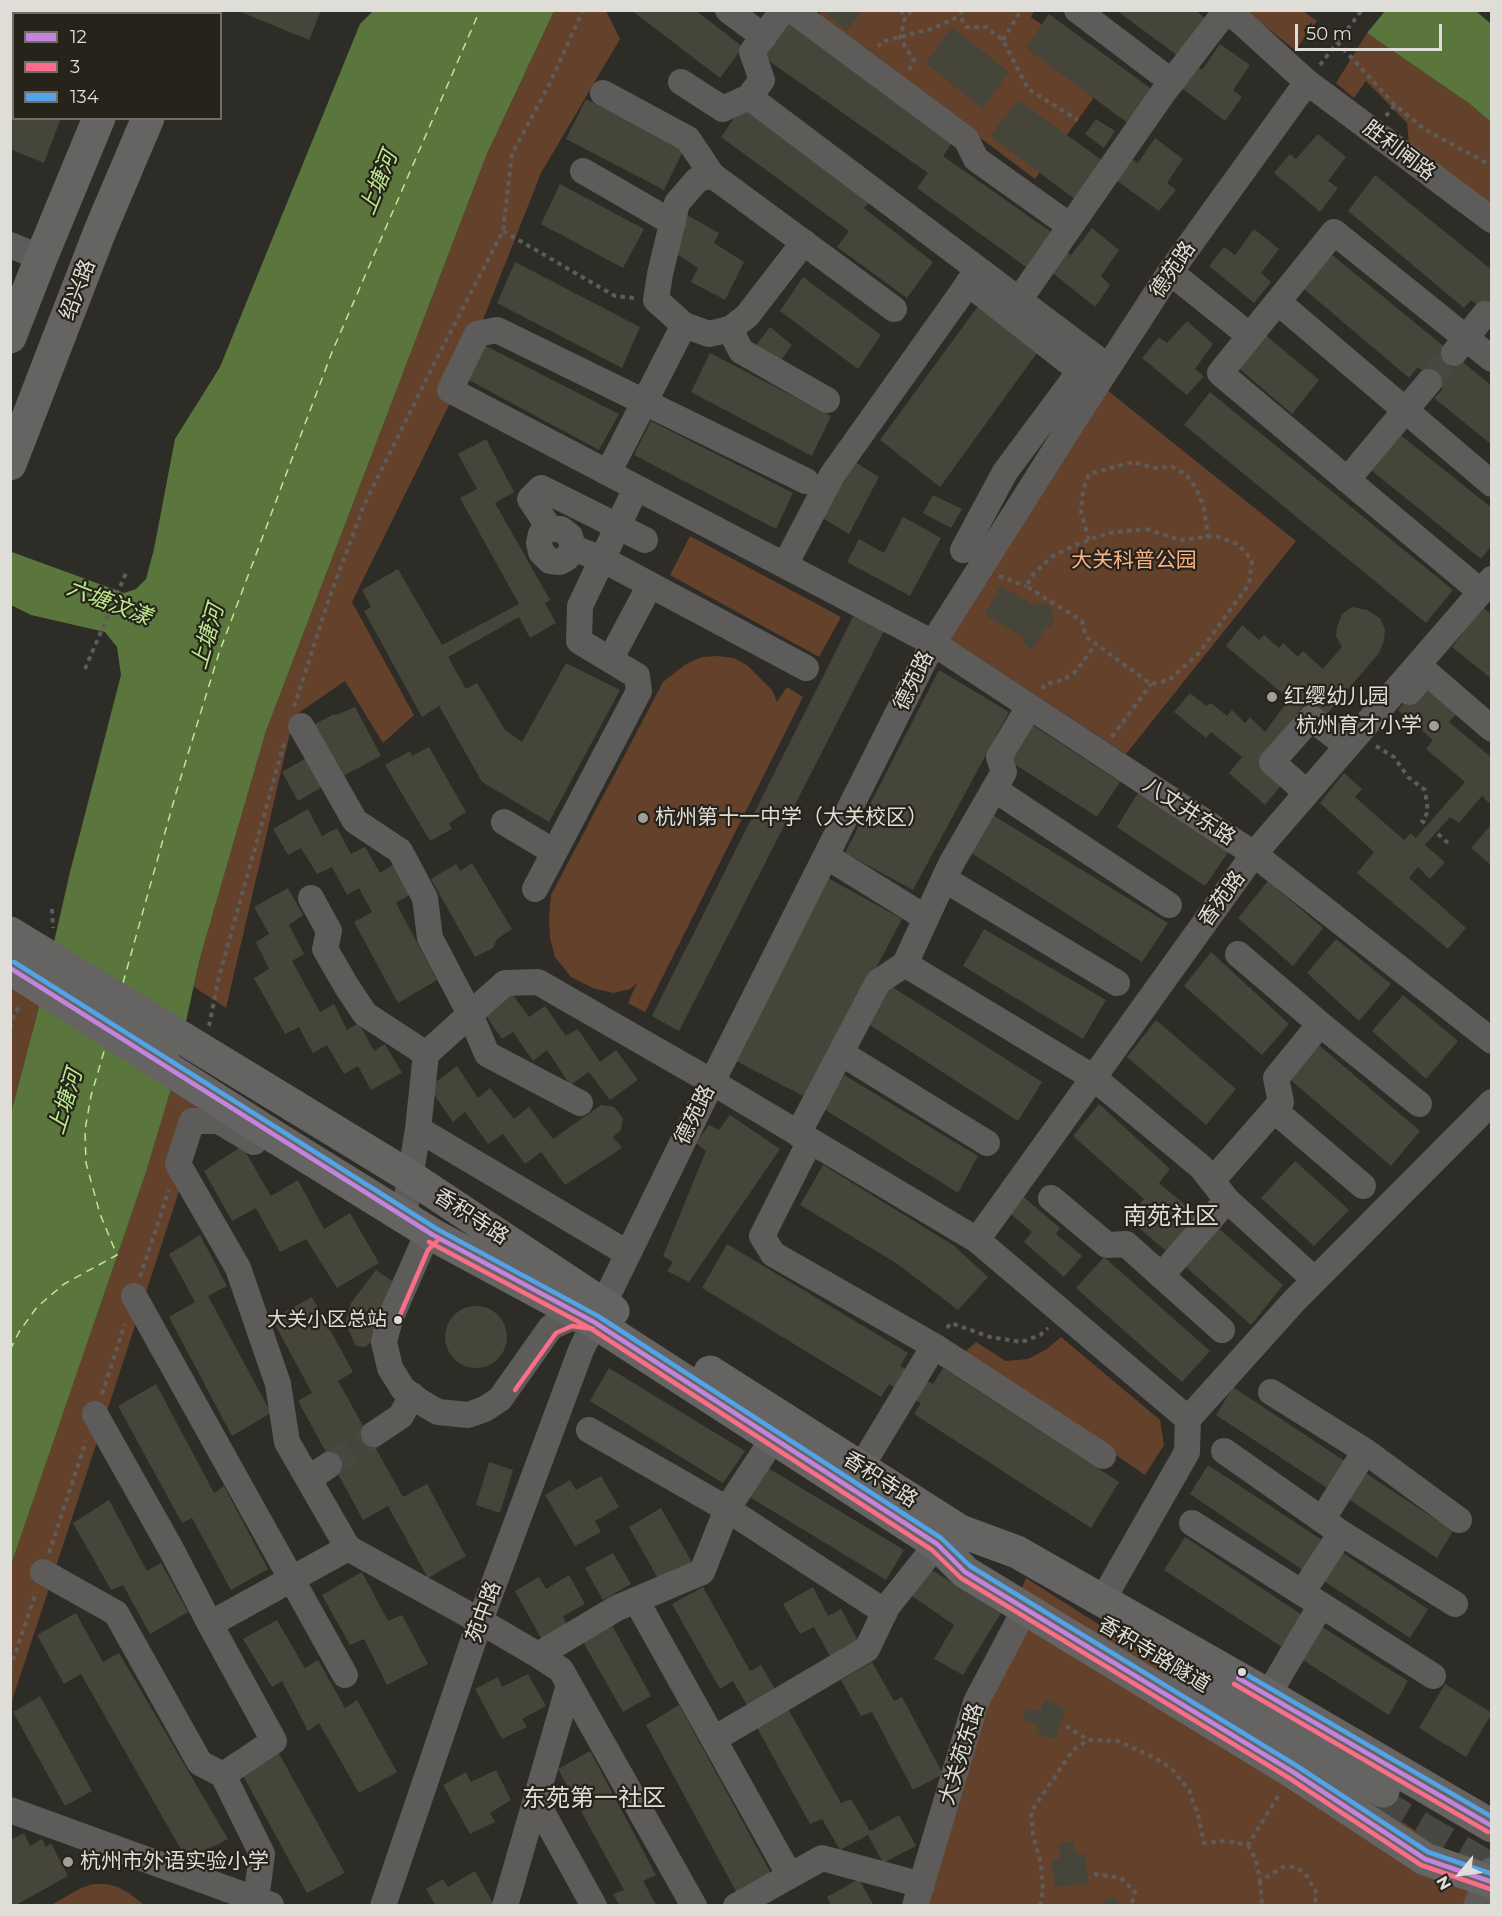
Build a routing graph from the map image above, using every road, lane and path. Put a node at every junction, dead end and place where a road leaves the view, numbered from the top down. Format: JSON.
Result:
{"nodes":[{"id":1,"x":583,"y":10,"type":"edge"},
{"id":2,"x":728,"y":10,"type":"edge"},
{"id":3,"x":783,"y":10,"type":"edge"},
{"id":4,"x":792,"y":10,"type":"edge"},
{"id":5,"x":901,"y":10,"type":"edge"},
{"id":6,"x":912,"y":10,"type":"edge"},
{"id":7,"x":1021,"y":10,"type":"edge"},
{"id":8,"x":1077,"y":10,"type":"edge"},
{"id":9,"x":1362,"y":10,"type":"edge"},
{"id":10,"x":1226,"y":11,"type":"edge"},
{"id":11,"x":961,"y":13,"type":"edge"},
{"id":12,"x":905,"y":18,"type":"junction"},
{"id":13,"x":764,"y":37,"type":"junction"},
{"id":14,"x":900,"y":38,"type":"junction"},
{"id":15,"x":1003,"y":40,"type":"junction"},
{"id":16,"x":1337,"y":42,"type":"junction"},
{"id":17,"x":681,"y":82,"type":"dead end"},
{"id":18,"x":1172,"y":82,"type":"junction"},
{"id":19,"x":1306,"y":82,"type":"junction"},
{"id":20,"x":897,"y":89,"type":"junction"},
{"id":21,"x":603,"y":93,"type":"dead end"},
{"id":22,"x":749,"y":97,"type":"junction"},
{"id":23,"x":98,"y":120,"type":"edge"},
{"id":24,"x":146,"y":120,"type":"edge"},
{"id":25,"x":1078,"y":120,"type":"dead end"},
{"id":26,"x":1491,"y":166,"type":"edge"},
{"id":27,"x":583,"y":171,"type":"dead end"},
{"id":28,"x":712,"y":175,"type":"junction"},
{"id":29,"x":1491,"y":220,"type":"edge"},
{"id":30,"x":673,"y":223,"type":"junction"},
{"id":31,"x":1070,"y":226,"type":"junction"},
{"id":32,"x":503,"y":231,"type":"junction"},
{"id":33,"x":804,"y":242,"type":"junction"},
{"id":34,"x":10,"y":245,"type":"edge"},
{"id":35,"x":41,"y":258,"type":"junction"},
{"id":36,"x":1170,"y":272,"type":"junction"},
{"id":37,"x":973,"y":276,"type":"junction"},
{"id":38,"x":656,"y":300,"type":"junction"},
{"id":39,"x":1019,"y":300,"type":"junction"},
{"id":40,"x":1278,"y":302,"type":"junction"},
{"id":41,"x":894,"y":309,"type":"dead end"},
{"id":42,"x":1485,"y":314,"type":"dead end"},
{"id":43,"x":684,"y":325,"type":"junction"},
{"id":44,"x":730,"y":329,"type":"junction"},
{"id":45,"x":1250,"y":336,"type":"junction"},
{"id":46,"x":10,"y":337,"type":"edge"},
{"id":47,"x":1460,"y":345,"type":"junction"},
{"id":48,"x":1491,"y":359,"type":"edge"},
{"id":49,"x":1108,"y":367,"type":"junction"},
{"id":50,"x":1429,"y":382,"type":"tunnel mouth"},
{"id":51,"x":828,"y":400,"type":"dead end"},
{"id":52,"x":644,"y":402,"type":"junction"},
{"id":53,"x":1405,"y":411,"type":"junction"},
{"id":54,"x":10,"y":464,"type":"edge"},
{"id":55,"x":608,"y":473,"type":"junction"},
{"id":56,"x":1347,"y":480,"type":"junction"},
{"id":57,"x":806,"y":481,"type":"dead end"},
{"id":58,"x":1491,"y":484,"type":"edge"},
{"id":59,"x":636,"y":488,"type":"junction"},
{"id":60,"x":618,"y":527,"type":"junction"},
{"id":61,"x":1208,"y":537,"type":"junction"},
{"id":62,"x":645,"y":540,"type":"dead end"},
{"id":63,"x":1089,"y":540,"type":"junction"},
{"id":64,"x":963,"y":550,"type":"dead end"},
{"id":65,"x":602,"y":559,"type":"junction"},
{"id":66,"x":785,"y":565,"type":"junction"},
{"id":67,"x":126,"y":573,"type":"dead end"},
{"id":68,"x":650,"y":585,"type":"junction"},
{"id":69,"x":1488,"y":585,"type":"edge"},
{"id":70,"x":933,"y":643,"type":"junction"},
{"id":71,"x":1096,"y":644,"type":"junction"},
{"id":72,"x":610,"y":660,"type":"junction"},
{"id":73,"x":806,"y":668,"type":"dead end"},
{"id":74,"x":85,"y":669,"type":"dead end"},
{"id":75,"x":1151,"y":684,"type":"junction"},
{"id":76,"x":1029,"y":707,"type":"junction"},
{"id":77,"x":293,"y":727,"type":"junction"},
{"id":78,"x":1491,"y":729,"type":"edge"},
{"id":79,"x":1358,"y":740,"type":"junction"},
{"id":80,"x":1100,"y":753,"type":"junction"},
{"id":81,"x":994,"y":789,"type":"junction"},
{"id":82,"x":1307,"y":793,"type":"junction"},
{"id":83,"x":504,"y":822,"type":"dead end"},
{"id":84,"x":1426,"y":824,"type":"dead end"},
{"id":85,"x":1438,"y":834,"type":"dead end"},
{"id":86,"x":1289,"y":837,"type":"dead end"},
{"id":87,"x":1448,"y":843,"type":"dead end"},
{"id":88,"x":554,"y":852,"type":"junction"},
{"id":89,"x":1254,"y":854,"type":"junction"},
{"id":90,"x":826,"y":856,"type":"junction"},
{"id":91,"x":944,"y":879,"type":"junction"},
{"id":92,"x":535,"y":890,"type":"dead end"},
{"id":93,"x":311,"y":898,"type":"dead end"},
{"id":94,"x":1169,"y":905,"type":"dead end"},
{"id":95,"x":926,"y":918,"type":"junction"},
{"id":96,"x":10,"y":933,"type":"edge"},
{"id":97,"x":1238,"y":954,"type":"dead end"},
{"id":98,"x":905,"y":964,"type":"junction"},
{"id":99,"x":10,"y":968,"type":"edge"},
{"id":100,"x":1117,"y":983,"type":"dead end"},
{"id":101,"x":470,"y":1014,"type":"junction"},
{"id":102,"x":1320,"y":1024,"type":"junction"},
{"id":103,"x":209,"y":1027,"type":"dead end"},
{"id":104,"x":1491,"y":1041,"type":"edge"},
{"id":105,"x":841,"y":1053,"type":"junction"},
{"id":106,"x":426,"y":1054,"type":"junction"},
{"id":107,"x":1094,"y":1078,"type":"junction"},
{"id":108,"x":712,"y":1082,"type":"junction"},
{"id":109,"x":1491,"y":1102,"type":"edge"},
{"id":110,"x":580,"y":1103,"type":"dead end"},
{"id":111,"x":1419,"y":1104,"type":"dead end"},
{"id":112,"x":1274,"y":1110,"type":"junction"},
{"id":113,"x":418,"y":1129,"type":"junction"},
{"id":114,"x":804,"y":1137,"type":"junction"},
{"id":115,"x":987,"y":1143,"type":"dead end"},
{"id":116,"x":412,"y":1178,"type":"junction"},
{"id":117,"x":1363,"y":1186,"type":"dead end"},
{"id":118,"x":1220,"y":1190,"type":"junction"},
{"id":119,"x":1051,"y":1198,"type":"dead end"},
{"id":120,"x":404,"y":1216,"type":"junction"},
{"id":121,"x":428,"y":1240,"type":"junction"},
{"id":122,"x":977,"y":1240,"type":"junction"},
{"id":123,"x":627,"y":1253,"type":"junction"},
{"id":124,"x":1161,"y":1276,"type":"junction"},
{"id":125,"x":1315,"y":1280,"type":"junction"},
{"id":126,"x":134,"y":1296,"type":"dead end"},
{"id":127,"x":598,"y":1313,"type":"junction"},
{"id":128,"x":1065,"y":1315,"type":"junction"},
{"id":129,"x":1222,"y":1330,"type":"dead end"},
{"id":130,"x":934,"y":1346,"type":"junction"},
{"id":131,"x":1271,"y":1392,"type":"dead end"},
{"id":132,"x":412,"y":1395,"type":"junction"},
{"id":133,"x":95,"y":1414,"type":"dead end"},
{"id":134,"x":1188,"y":1419,"type":"junction"},
{"id":135,"x":589,"y":1430,"type":"dead end"},
{"id":136,"x":374,"y":1434,"type":"tunnel mouth"},
{"id":137,"x":773,"y":1439,"type":"junction"},
{"id":138,"x":1224,"y":1451,"type":"dead end"},
{"id":139,"x":1365,"y":1451,"type":"junction"},
{"id":140,"x":1103,"y":1456,"type":"dead end"},
{"id":141,"x":861,"y":1467,"type":"junction"},
{"id":142,"x":727,"y":1509,"type":"junction"},
{"id":143,"x":1459,"y":1520,"type":"dead end"},
{"id":144,"x":1192,"y":1523,"type":"dead end"},
{"id":145,"x":1332,"y":1526,"type":"junction"},
{"id":146,"x":948,"y":1538,"type":"junction"},
{"id":147,"x":348,"y":1548,"type":"junction"},
{"id":148,"x":43,"y":1572,"type":"dead end"},
{"id":149,"x":291,"y":1580,"type":"junction"},
{"id":150,"x":1311,"y":1599,"type":"junction"},
{"id":151,"x":636,"y":1600,"type":"junction"},
{"id":152,"x":1102,"y":1601,"type":"junction"},
{"id":153,"x":1455,"y":1604,"type":"dead end"},
{"id":154,"x":1025,"y":1609,"type":"junction"},
{"id":155,"x":885,"y":1612,"type":"junction"},
{"id":156,"x":480,"y":1621,"type":"junction"},
{"id":157,"x":210,"y":1624,"type":"junction"},
{"id":158,"x":538,"y":1654,"type":"junction"},
{"id":159,"x":345,"y":1675,"type":"dead end"},
{"id":160,"x":1432,"y":1676,"type":"dead end"},
{"id":161,"x":569,"y":1685,"type":"junction"},
{"id":162,"x":1268,"y":1695,"type":"junction"},
{"id":163,"x":1066,"y":1726,"type":"dead end"},
{"id":164,"x":714,"y":1739,"type":"junction"},
{"id":165,"x":1088,"y":1740,"type":"junction"},
{"id":166,"x":1293,"y":1772,"type":"junction"},
{"id":167,"x":223,"y":1775,"type":"junction"},
{"id":168,"x":1379,"y":1797,"type":"tunnel mouth"},
{"id":169,"x":536,"y":1801,"type":"junction"},
{"id":170,"x":10,"y":1810,"type":"edge"},
{"id":171,"x":1491,"y":1826,"type":"edge"},
{"id":172,"x":1248,"y":1845,"type":"junction"},
{"id":173,"x":1094,"y":1874,"type":"dead end"},
{"id":174,"x":1260,"y":1881,"type":"junction"},
{"id":175,"x":1486,"y":1884,"type":"edge"},
{"id":176,"x":782,"y":1889,"type":"edge"},
{"id":177,"x":918,"y":1895,"type":"edge"},
{"id":178,"x":264,"y":1903,"type":"edge"},
{"id":179,"x":383,"y":1905,"type":"edge"},
{"id":180,"x":505,"y":1905,"type":"edge"},
{"id":181,"x":594,"y":1905,"type":"edge"},
{"id":182,"x":694,"y":1905,"type":"edge"},
{"id":183,"x":736,"y":1905,"type":"edge"},
{"id":184,"x":1040,"y":1905,"type":"edge"},
{"id":185,"x":1131,"y":1905,"type":"edge"},
{"id":186,"x":1262,"y":1905,"type":"edge"},
{"id":187,"x":1314,"y":1905,"type":"edge"}],
"edges":[{"from":1,"to":32,"type":"path"},
{"from":2,"to":13,"type":"street"},
{"from":3,"to":13,"type":"street"},
{"from":4,"to":20,"type":"street"},
{"from":5,"to":12,"type":"path"},
{"from":6,"to":12,"type":"path"},
{"from":7,"to":15,"type":"path"},
{"from":8,"to":18,"type":"street"},
{"from":9,"to":16,"type":"path"},
{"from":10,"to":18,"type":"street"},
{"from":10,"to":19,"type":"street","name":"胜利闸路"},
{"from":11,"to":14,"type":"path"},
{"from":11,"to":15,"type":"path"},
{"from":12,"to":14,"type":"path"},
{"from":13,"to":22,"type":"street"},
{"from":14,"to":20,"type":"path"},
{"from":15,"to":25,"type":"path"},
{"from":16,"to":19,"type":"path"},
{"from":16,"to":26,"type":"path"},
{"from":17,"to":22,"type":"street"},
{"from":18,"to":31,"type":"street"},
{"from":19,"to":29,"type":"street","name":"胜利闸路"},
{"from":19,"to":36,"type":"street","name":"德苑路"},
{"from":20,"to":31,"type":"street"},
{"from":21,"to":28,"type":"street"},
{"from":22,"to":37,"type":"street"},
{"from":23,"to":35,"type":"main road"},
{"from":24,"to":54,"type":"main road","name":"绍兴路"},
{"from":27,"to":30,"type":"street"},
{"from":28,"to":30,"type":"street"},
{"from":28,"to":33,"type":"street"},
{"from":30,"to":38,"type":"street"},
{"from":31,"to":39,"type":"street"},
{"from":32,"to":38,"type":"path"},
{"from":32,"to":77,"type":"path"},
{"from":33,"to":41,"type":"street"},
{"from":33,"to":44,"type":"street"},
{"from":34,"to":35,"type":"street"},
{"from":35,"to":46,"type":"main road"},
{"from":36,"to":45,"type":"street"},
{"from":36,"to":49,"type":"street","name":"德苑路"},
{"from":37,"to":39,"type":"street"},
{"from":37,"to":64,"type":"street"},
{"from":37,"to":66,"type":"street"},
{"from":38,"to":43,"type":"street"},
{"from":39,"to":49,"type":"street"},
{"from":40,"to":45,"type":"street"},
{"from":40,"to":47,"type":"street"},
{"from":40,"to":53,"type":"street"},
{"from":42,"to":47,"type":"street"},
{"from":43,"to":44,"type":"street"},
{"from":43,"to":52,"type":"street"},
{"from":44,"to":51,"type":"street"},
{"from":45,"to":56,"type":"street"},
{"from":47,"to":48,"type":"street"},
{"from":49,"to":70,"type":"street","name":"德苑路"},
{"from":50,"to":53,"type":"street"},
{"from":52,"to":55,"type":"street"},
{"from":52,"to":55,"type":"street","name":"八丈井东路"},
{"from":52,"to":57,"type":"street"},
{"from":53,"to":56,"type":"street"},
{"from":53,"to":58,"type":"street"},
{"from":55,"to":59,"type":"street","name":"八丈井东路"},
{"from":56,"to":69,"type":"street"},
{"from":59,"to":60,"type":"street"},
{"from":59,"to":66,"type":"street","name":"八丈井东路"},
{"from":60,"to":62,"type":"street"},
{"from":60,"to":65,"type":"street"},
{"from":60,"to":65,"type":"street"},
{"from":61,"to":63,"type":"path"},
{"from":61,"to":63,"type":"path"},
{"from":61,"to":75,"type":"path"},
{"from":63,"to":71,"type":"path"},
{"from":65,"to":68,"type":"street"},
{"from":65,"to":72,"type":"street"},
{"from":66,"to":70,"type":"street","name":"八丈井东路"},
{"from":67,"to":74,"type":"path"},
{"from":68,"to":72,"type":"street"},
{"from":68,"to":73,"type":"street"},
{"from":69,"to":79,"type":"street","name":"香苑路"},
{"from":70,"to":76,"type":"street","name":"八丈井东路"},
{"from":70,"to":90,"type":"street","name":"德苑路"},
{"from":71,"to":75,"type":"path"},
{"from":71,"to":76,"type":"path"},
{"from":72,"to":88,"type":"street"},
{"from":75,"to":80,"type":"path"},
{"from":76,"to":80,"type":"street","name":"八丈井东路"},
{"from":76,"to":81,"type":"street"},
{"from":77,"to":101,"type":"street"},
{"from":77,"to":103,"type":"path"},
{"from":78,"to":79,"type":"street"},
{"from":79,"to":82,"type":"street","name":"香苑路"},
{"from":79,"to":82,"type":"street"},
{"from":79,"to":84,"type":"path"},
{"from":79,"to":86,"type":"street"},
{"from":80,"to":89,"type":"street","name":"八丈井东路"},
{"from":81,"to":91,"type":"street"},
{"from":81,"to":94,"type":"street"},
{"from":82,"to":89,"type":"street","name":"香苑路"},
{"from":83,"to":88,"type":"street"},
{"from":85,"to":87,"type":"path"},
{"from":88,"to":92,"type":"street"},
{"from":89,"to":104,"type":"street","name":"八丈井东路"},
{"from":89,"to":107,"type":"street","name":"香苑路"},
{"from":90,"to":95,"type":"street"},
{"from":90,"to":108,"type":"street","name":"德苑路"},
{"from":91,"to":95,"type":"street"},
{"from":91,"to":100,"type":"street"},
{"from":93,"to":106,"type":"street"},
{"from":95,"to":98,"type":"street"},
{"from":96,"to":116,"type":"main road","name":"香积寺路","bridge":true},
{"from":97,"to":102,"type":"street"},
{"from":98,"to":105,"type":"street"},
{"from":98,"to":107,"type":"street"},
{"from":99,"to":120,"type":"main road","name":"香积寺路","bridge":true},
{"from":101,"to":106,"type":"street"},
{"from":101,"to":108,"type":"street"},
{"from":101,"to":110,"type":"street"},
{"from":102,"to":111,"type":"street"},
{"from":102,"to":112,"type":"street"},
{"from":105,"to":114,"type":"street"},
{"from":105,"to":115,"type":"street"},
{"from":106,"to":113,"type":"street"},
{"from":107,"to":118,"type":"street"},
{"from":107,"to":122,"type":"street","name":"香苑路"},
{"from":108,"to":114,"type":"street"},
{"from":108,"to":123,"type":"street","name":"德苑路"},
{"from":109,"to":125,"type":"street"},
{"from":112,"to":117,"type":"street"},
{"from":112,"to":118,"type":"street"},
{"from":113,"to":116,"type":"street"},
{"from":113,"to":123,"type":"street"},
{"from":114,"to":122,"type":"street"},
{"from":114,"to":130,"type":"street"},
{"from":116,"to":120,"type":"street"},
{"from":116,"to":127,"type":"main road","name":"香积寺路"},
{"from":118,"to":124,"type":"street"},
{"from":118,"to":125,"type":"street"},
{"from":119,"to":124,"type":"street"},
{"from":120,"to":121,"type":"main road","name":"香积寺路"},
{"from":121,"to":127,"type":"main road","name":"香积寺路"},
{"from":121,"to":132,"type":"street"},
{"from":121,"to":147,"type":"street"},
{"from":122,"to":128,"type":"street"},
{"from":123,"to":127,"type":"street","name":"德苑路"},
{"from":124,"to":129,"type":"street"},
{"from":125,"to":134,"type":"street"},
{"from":126,"to":149,"type":"street"},
{"from":127,"to":132,"type":"street"},
{"from":127,"to":137,"type":"main road","name":"香积寺路"},
{"from":127,"to":141,"type":"main road","name":"香积寺路"},
{"from":127,"to":156,"type":"street","name":"苑中路"},
{"from":128,"to":130,"type":"path"},
{"from":128,"to":134,"type":"street"},
{"from":130,"to":140,"type":"street"},
{"from":130,"to":141,"type":"street"},
{"from":131,"to":139,"type":"street"},
{"from":132,"to":136,"type":"street"},
{"from":133,"to":157,"type":"street"},
{"from":134,"to":152,"type":"street"},
{"from":135,"to":142,"type":"street"},
{"from":137,"to":142,"type":"street"},
{"from":137,"to":146,"type":"main road","name":"香积寺路"},
{"from":138,"to":145,"type":"street"},
{"from":139,"to":143,"type":"street"},
{"from":139,"to":145,"type":"street"},
{"from":141,"to":146,"type":"main road","name":"香积寺路"},
{"from":142,"to":151,"type":"street"},
{"from":142,"to":155,"type":"street"},
{"from":144,"to":150,"type":"street"},
{"from":145,"to":150,"type":"street"},
{"from":145,"to":153,"type":"street"},
{"from":146,"to":152,"type":"main road","name":"香积寺路"},
{"from":146,"to":154,"type":"main road","name":"香积寺路"},
{"from":146,"to":155,"type":"street"},
{"from":146,"to":168,"type":"main road","name":"香积寺路隧道"},
{"from":147,"to":149,"type":"street"},
{"from":147,"to":156,"type":"street"},
{"from":148,"to":167,"type":"street"},
{"from":149,"to":157,"type":"street"},
{"from":149,"to":159,"type":"street"},
{"from":150,"to":160,"type":"street"},
{"from":150,"to":162,"type":"street"},
{"from":151,"to":158,"type":"street"},
{"from":151,"to":164,"type":"street"},
{"from":152,"to":162,"type":"main road","name":"香积寺路"},
{"from":154,"to":166,"type":"main road","name":"香积寺路"},
{"from":154,"to":177,"type":"street","name":"大关苑东路"},
{"from":155,"to":164,"type":"street"},
{"from":156,"to":158,"type":"street"},
{"from":156,"to":179,"type":"street","name":"苑中路"},
{"from":157,"to":167,"type":"street"},
{"from":158,"to":161,"type":"street"},
{"from":161,"to":169,"type":"street"},
{"from":161,"to":182,"type":"street"},
{"from":162,"to":171,"type":"main road","name":"香积寺路"},
{"from":163,"to":165,"type":"path"},
{"from":164,"to":176,"type":"street"},
{"from":165,"to":172,"type":"path"},
{"from":165,"to":184,"type":"path"},
{"from":166,"to":172,"type":"path"},
{"from":166,"to":175,"type":"main road","name":"香积寺路"},
{"from":167,"to":178,"type":"street"},
{"from":169,"to":180,"type":"street"},
{"from":169,"to":181,"type":"street"},
{"from":170,"to":178,"type":"street"},
{"from":172,"to":174,"type":"path"},
{"from":173,"to":185,"type":"path"},
{"from":174,"to":186,"type":"path"},
{"from":174,"to":187,"type":"path"},
{"from":176,"to":177,"type":"street"},
{"from":176,"to":183,"type":"street"}]}
